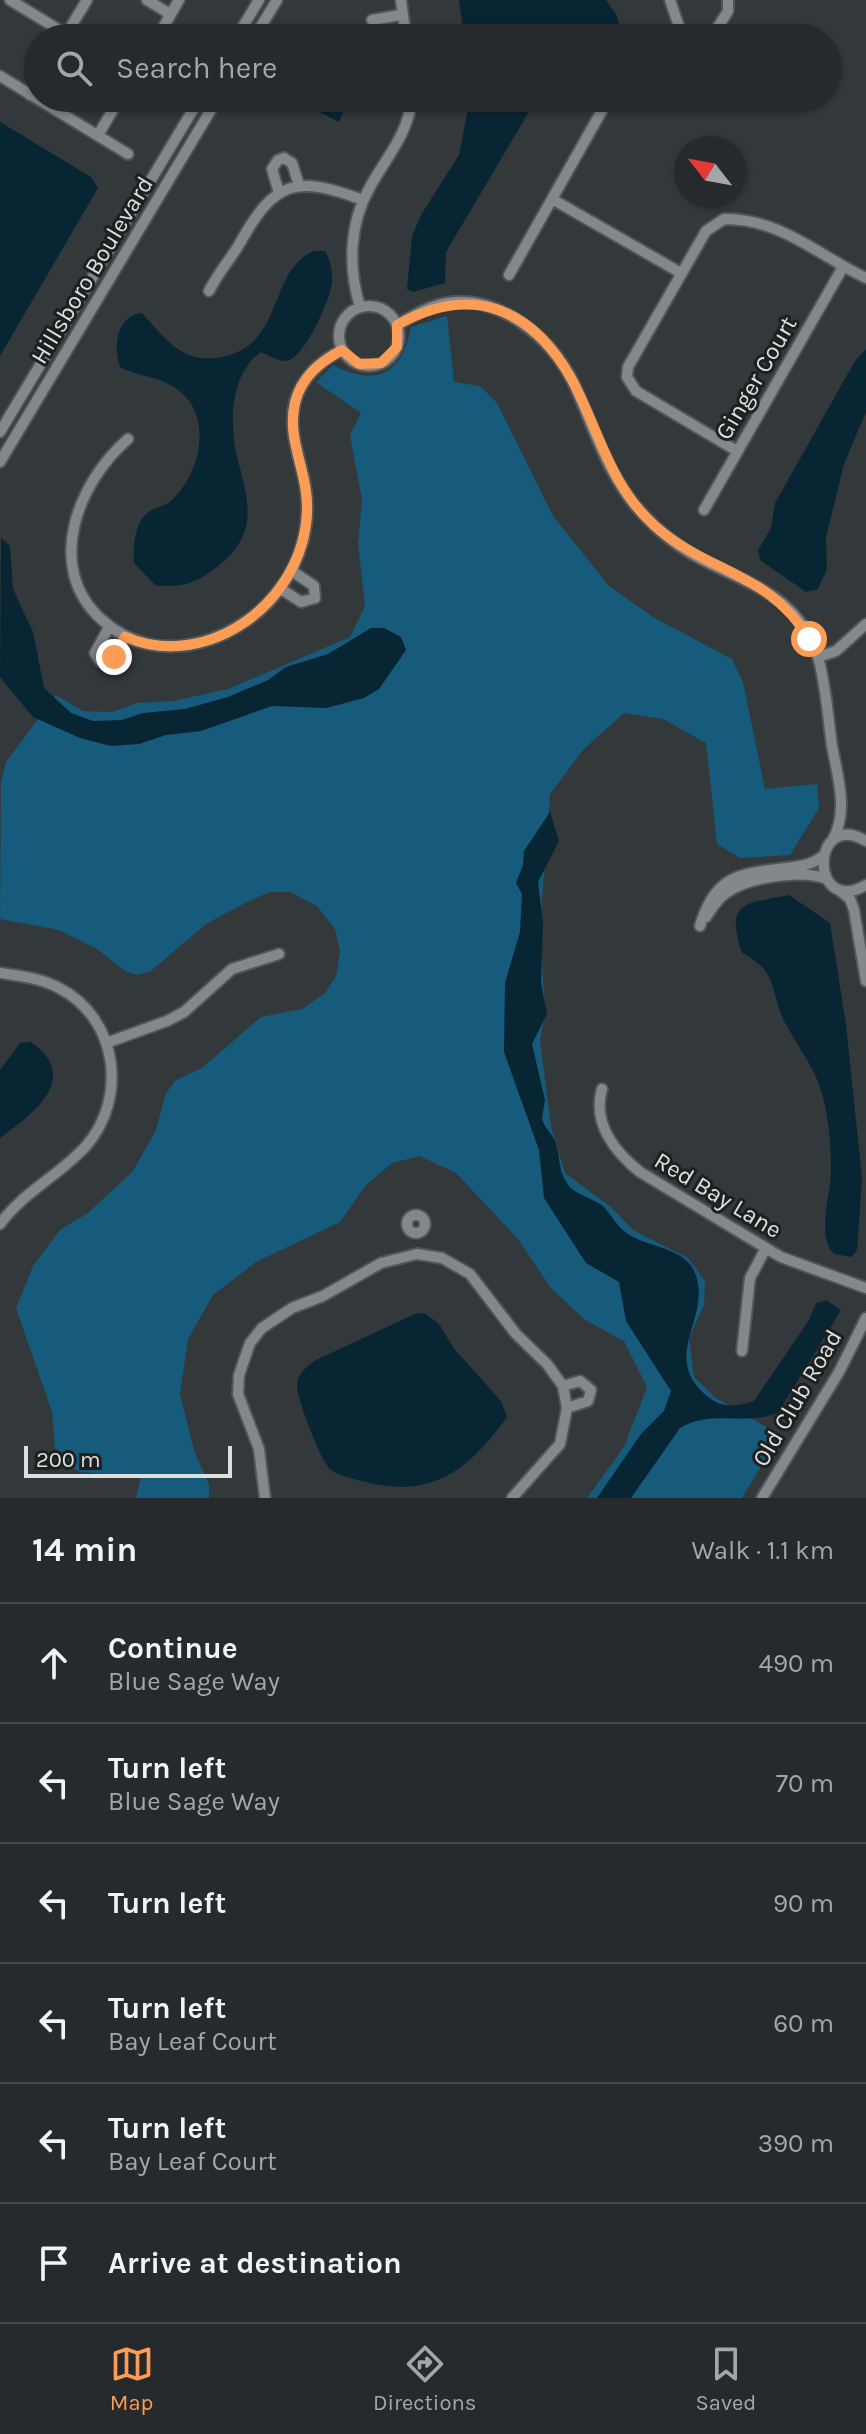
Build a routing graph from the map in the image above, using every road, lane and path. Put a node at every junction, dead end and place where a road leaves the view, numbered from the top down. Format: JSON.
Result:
{"nodes":[{"id":1,"x":10,"y":0,"type":"edge"},
{"id":2,"x":87,"y":0,"type":"edge"},
{"id":3,"x":147,"y":0,"type":"edge"},
{"id":4,"x":179,"y":0,"type":"edge"},
{"id":5,"x":259,"y":0,"type":"edge"},
{"id":6,"x":277,"y":0,"type":"edge"},
{"id":7,"x":401,"y":0,"type":"edge"},
{"id":8,"x":670,"y":0,"type":"edge"},
{"id":9,"x":728,"y":0,"type":"edge"},
{"id":10,"x":170,"y":14,"type":"junction"},
{"id":11,"x":401,"y":15,"type":"junction"},
{"id":12,"x":372,"y":20,"type":"dead end"},
{"id":13,"x":47,"y":24,"type":"edge"},
{"id":14,"x":72,"y":24,"type":"edge"},
{"id":15,"x":165,"y":24,"type":"edge"},
{"id":16,"x":244,"y":24,"type":"edge"},
{"id":17,"x":262,"y":24,"type":"edge"},
{"id":18,"x":403,"y":24,"type":"edge"},
{"id":19,"x":678,"y":24,"type":"edge"},
{"id":20,"x":720,"y":24,"type":"edge"},
{"id":21,"x":0,"y":76,"type":"edge"},
{"id":22,"x":24,"y":91,"type":"edge"},
{"id":23,"x":59,"y":112,"type":"edge"},
{"id":24,"x":112,"y":112,"type":"edge"},
{"id":25,"x":192,"y":112,"type":"edge"},
{"id":26,"x":210,"y":112,"type":"edge"},
{"id":27,"x":408,"y":112,"type":"edge"},
{"id":28,"x":601,"y":112,"type":"edge"},
{"id":29,"x":98,"y":135,"type":"junction"},
{"id":30,"x":128,"y":154,"type":"dead end"},
{"id":31,"x":299,"y":185,"type":"junction"},
{"id":32,"x":279,"y":193,"type":"junction"},
{"id":33,"x":552,"y":199,"type":"junction"},
{"id":34,"x":363,"y":200,"type":"junction"},
{"id":35,"x":843,"y":267,"type":"junction"},
{"id":36,"x":681,"y":273,"type":"junction"},
{"id":37,"x":509,"y":275,"type":"dead end"},
{"id":38,"x":866,"y":278,"type":"edge"},
{"id":39,"x":209,"y":291,"type":"dead end"},
{"id":40,"x":360,"y":307,"type":"junction"},
{"id":41,"x":397,"y":325,"type":"junction"},
{"id":42,"x":342,"y":350,"type":"junction"},
{"id":43,"x":0,"y":432,"type":"edge"},
{"id":44,"x":128,"y":439,"type":"dead end"},
{"id":45,"x":737,"y":451,"type":"junction"},
{"id":46,"x":0,"y":462,"type":"edge"},
{"id":47,"x":704,"y":510,"type":"dead end"},
{"id":48,"x":292,"y":571,"type":"junction"},
{"id":49,"x":281,"y":589,"type":"junction"},
{"id":50,"x":866,"y":624,"type":"edge"},
{"id":51,"x":109,"y":627,"type":"junction"},
{"id":52,"x":125,"y":637,"type":"junction"},
{"id":53,"x":818,"y":657,"type":"junction"},
{"id":54,"x":841,"y":813,"type":"junction"},
{"id":55,"x":864,"y":839,"type":"edge"},
{"id":56,"x":832,"y":841,"type":"junction"},
{"id":57,"x":823,"y":856,"type":"junction"},
{"id":58,"x":827,"y":879,"type":"junction"},
{"id":59,"x":865,"y":886,"type":"edge"},
{"id":60,"x":836,"y":887,"type":"junction"},
{"id":61,"x":854,"y":910,"type":"junction"},
{"id":62,"x":279,"y":954,"type":"dead end"},
{"id":63,"x":0,"y":973,"type":"edge"},
{"id":64,"x":866,"y":981,"type":"edge"},
{"id":65,"x":106,"y":1043,"type":"junction"},
{"id":66,"x":602,"y":1089,"type":"dead end"},
{"id":67,"x":0,"y":1224,"type":"edge"},
{"id":68,"x":416,"y":1233,"type":"dead end"},
{"id":69,"x":766,"y":1248,"type":"junction"},
{"id":70,"x":417,"y":1254,"type":"junction"},
{"id":71,"x":866,"y":1288,"type":"edge"},
{"id":72,"x":866,"y":1318,"type":"edge"},
{"id":73,"x":742,"y":1351,"type":"dead end"},
{"id":74,"x":563,"y":1386,"type":"junction"},
{"id":75,"x":567,"y":1408,"type":"junction"},
{"id":76,"x":265,"y":1498,"type":"edge"},
{"id":77,"x":512,"y":1498,"type":"edge"},
{"id":78,"x":762,"y":1498,"type":"edge"}],
"edges":[{"from":1,"to":13,"type":"street"},
{"from":2,"to":14,"type":"street"},
{"from":3,"to":10,"type":"street"},
{"from":4,"to":10,"type":"street"},
{"from":5,"to":16,"type":"street"},
{"from":6,"to":17,"type":"street"},
{"from":7,"to":11,"type":"street"},
{"from":8,"to":19,"type":"street"},
{"from":9,"to":20,"type":"street"},
{"from":10,"to":15,"type":"street"},
{"from":11,"to":12,"type":"street"},
{"from":11,"to":18,"type":"street"},
{"from":21,"to":22,"type":"street"},
{"from":23,"to":29,"type":"street"},
{"from":24,"to":29,"type":"street"},
{"from":25,"to":43,"type":"street","name":"Hillsboro Boulevard"},
{"from":26,"to":46,"type":"street","name":"Hillsboro Boulevard"},
{"from":27,"to":34,"type":"street"},
{"from":28,"to":33,"type":"street"},
{"from":29,"to":30,"type":"street"},
{"from":31,"to":32,"type":"street"},
{"from":31,"to":32,"type":"street"},
{"from":31,"to":34,"type":"street"},
{"from":32,"to":39,"type":"street"},
{"from":33,"to":36,"type":"street"},
{"from":33,"to":37,"type":"street"},
{"from":34,"to":40,"type":"street"},
{"from":35,"to":36,"type":"street"},
{"from":35,"to":38,"type":"street"},
{"from":35,"to":45,"type":"street","name":"Ginger Court"},
{"from":36,"to":45,"type":"street"},
{"from":40,"to":41,"type":"street"},
{"from":40,"to":42,"type":"street"},
{"from":41,"to":42,"type":"street"},
{"from":41,"to":53,"type":"street"},
{"from":42,"to":48,"type":"street"},
{"from":44,"to":51,"type":"street"},
{"from":45,"to":47,"type":"street","name":"Ginger Court"},
{"from":48,"to":49,"type":"street"},
{"from":48,"to":49,"type":"street"},
{"from":49,"to":52,"type":"street"},
{"from":50,"to":53,"type":"street"},
{"from":51,"to":52,"type":"street"},
{"from":51,"to":52,"type":"street"},
{"from":53,"to":54,"type":"street"},
{"from":54,"to":55,"type":"street"},
{"from":54,"to":56,"type":"street"},
{"from":55,"to":56,"type":"street"},
{"from":56,"to":57,"type":"street"},
{"from":57,"to":58,"type":"street"},
{"from":57,"to":58,"type":"street"},
{"from":58,"to":60,"type":"street"},
{"from":59,"to":60,"type":"street"},
{"from":59,"to":61,"type":"street"},
{"from":60,"to":61,"type":"street"},
{"from":61,"to":64,"type":"street"},
{"from":62,"to":65,"type":"street"},
{"from":63,"to":65,"type":"street"},
{"from":65,"to":67,"type":"street"},
{"from":66,"to":69,"type":"street","name":"Red Bay Lane"},
{"from":68,"to":70,"type":"street"},
{"from":69,"to":71,"type":"street","name":"Red Bay Lane"},
{"from":69,"to":73,"type":"street"},
{"from":70,"to":74,"type":"street"},
{"from":70,"to":76,"type":"street"},
{"from":72,"to":78,"type":"street","name":"Old Club Road"},
{"from":74,"to":75,"type":"street"},
{"from":74,"to":75,"type":"street"},
{"from":75,"to":77,"type":"street"}]}
